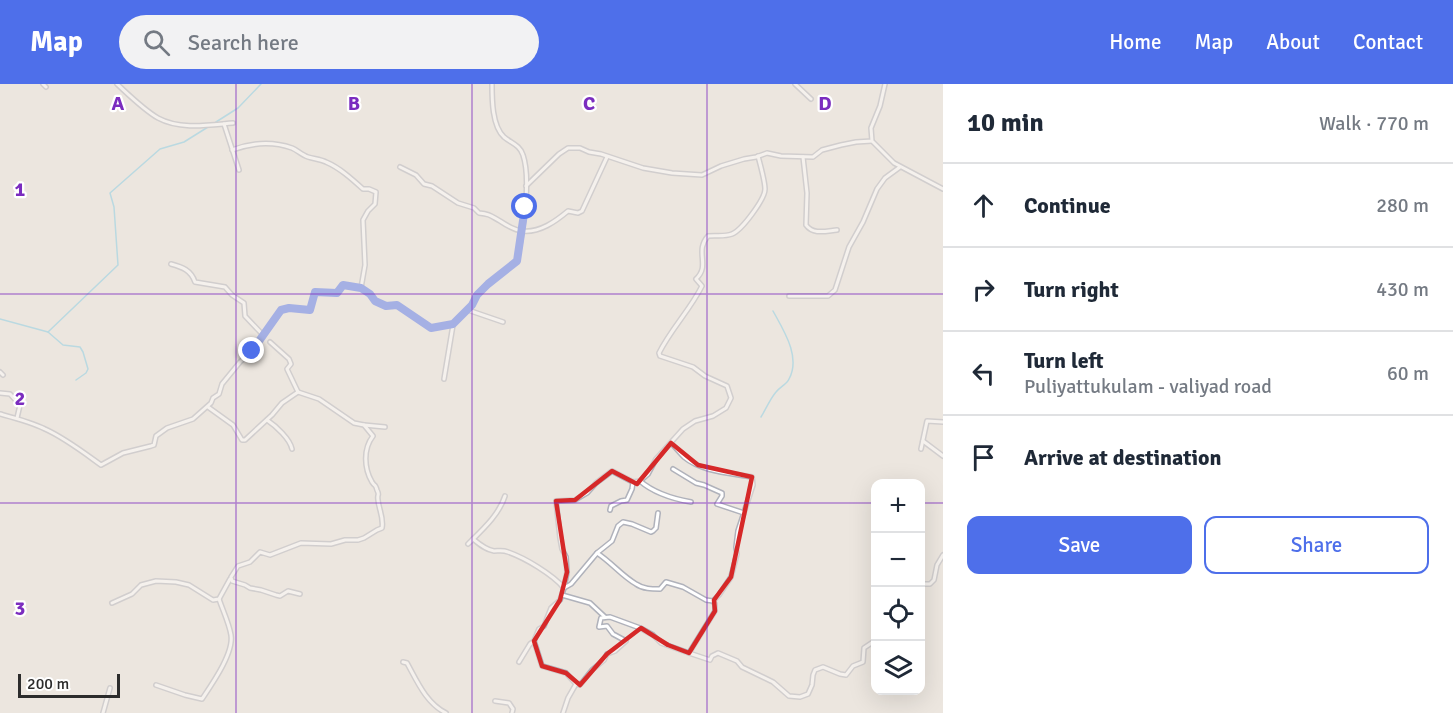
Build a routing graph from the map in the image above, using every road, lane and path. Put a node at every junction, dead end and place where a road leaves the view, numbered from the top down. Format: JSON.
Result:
{"nodes":[{"id":1,"x":117,"y":84,"type":"edge"},
{"id":2,"x":492,"y":84,"type":"edge"},
{"id":3,"x":795,"y":84,"type":"edge"},
{"id":4,"x":885,"y":84,"type":"edge"},
{"id":5,"x":811,"y":99,"type":"dead end"},
{"id":6,"x":233,"y":123,"type":"dead end"},
{"id":7,"x":224,"y":124,"type":"junction"},
{"id":8,"x":873,"y":142,"type":"dead end"},
{"id":9,"x":232,"y":150,"type":"junction"},
{"id":10,"x":758,"y":156,"type":"junction"},
{"id":11,"x":607,"y":157,"type":"junction"},
{"id":12,"x":803,"y":157,"type":"junction"},
{"id":13,"x":400,"y":167,"type":"dead end"},
{"id":14,"x":900,"y":167,"type":"junction"},
{"id":15,"x":239,"y":170,"type":"dead end"},
{"id":16,"x":526,"y":186,"type":"junction"},
{"id":17,"x":943,"y":189,"type":"edge"},
{"id":18,"x":837,"y":230,"type":"dead end"},
{"id":19,"x":521,"y":231,"type":"junction"},
{"id":20,"x":171,"y":264,"type":"dead end"},
{"id":21,"x":361,"y":288,"type":"junction"},
{"id":22,"x":789,"y":296,"type":"dead end"},
{"id":23,"x":468,"y":310,"type":"junction"},
{"id":24,"x":503,"y":322,"type":"dead end"},
{"id":25,"x":453,"y":324,"type":"junction"},
{"id":26,"x":263,"y":335,"type":"junction"},
{"id":27,"x":270,"y":342,"type":"dead end"},
{"id":28,"x":444,"y":379,"type":"dead end"},
{"id":29,"x":298,"y":392,"type":"junction"},
{"id":30,"x":0,"y":393,"type":"edge"},
{"id":31,"x":207,"y":407,"type":"junction"},
{"id":32,"x":0,"y":414,"type":"edge"},
{"id":33,"x":17,"y":418,"type":"junction"},
{"id":34,"x":267,"y":420,"type":"junction"},
{"id":35,"x":943,"y":422,"type":"edge"},
{"id":36,"x":362,"y":425,"type":"junction"},
{"id":37,"x":385,"y":427,"type":"dead end"},
{"id":38,"x":923,"y":441,"type":"junction"},
{"id":39,"x":672,"y":443,"type":"junction"},
{"id":40,"x":292,"y":449,"type":"dead end"},
{"id":41,"x":921,"y":449,"type":"dead end"},
{"id":42,"x":943,"y":456,"type":"edge"},
{"id":43,"x":673,"y":469,"type":"dead end"},
{"id":44,"x":633,"y":482,"type":"junction"},
{"id":45,"x":640,"y":482,"type":"junction"},
{"id":46,"x":505,"y":496,"type":"dead end"},
{"id":47,"x":692,"y":502,"type":"dead end"},
{"id":48,"x":610,"y":510,"type":"dead end"},
{"id":49,"x":658,"y":513,"type":"dead end"},
{"id":50,"x":744,"y":513,"type":"junction"},
{"id":51,"x":473,"y":539,"type":"junction"},
{"id":52,"x":468,"y":544,"type":"dead end"},
{"id":53,"x":597,"y":553,"type":"junction"},
{"id":54,"x":943,"y":555,"type":"edge"},
{"id":55,"x":231,"y":577,"type":"junction"},
{"id":56,"x":925,"y":584,"type":"edge"},
{"id":57,"x":564,"y":588,"type":"junction"},
{"id":58,"x":300,"y":594,"type":"dead end"},
{"id":59,"x":562,"y":595,"type":"junction"},
{"id":60,"x":219,"y":599,"type":"junction"},
{"id":61,"x":713,"y":601,"type":"junction"},
{"id":62,"x":112,"y":603,"type":"dead end"},
{"id":63,"x":606,"y":617,"type":"junction"},
{"id":64,"x":534,"y":641,"type":"junction"},
{"id":65,"x":874,"y":641,"type":"edge"},
{"id":66,"x":689,"y":653,"type":"junction"},
{"id":67,"x":403,"y":662,"type":"dead end"},
{"id":68,"x":519,"y":662,"type":"dead end"},
{"id":69,"x":576,"y":684,"type":"junction"},
{"id":70,"x":156,"y":685,"type":"dead end"},
{"id":71,"x":110,"y":688,"type":"dead end"},
{"id":72,"x":495,"y":701,"type":"dead end"},
{"id":73,"x":103,"y":713,"type":"edge"},
{"id":74,"x":446,"y":713,"type":"edge"},
{"id":75,"x":512,"y":713,"type":"edge"},
{"id":76,"x":562,"y":713,"type":"edge"}],
"edges":[{"from":1,"to":7,"type":"street"},
{"from":2,"to":16,"type":"street"},
{"from":3,"to":5,"type":"street"},
{"from":4,"to":12,"type":"street"},
{"from":6,"to":7,"type":"street"},
{"from":7,"to":9,"type":"street"},
{"from":8,"to":14,"type":"street"},
{"from":9,"to":15,"type":"street"},
{"from":9,"to":21,"type":"street"},
{"from":10,"to":11,"type":"street"},
{"from":10,"to":12,"type":"street"},
{"from":10,"to":39,"type":"street"},
{"from":11,"to":16,"type":"street"},
{"from":11,"to":19,"type":"street"},
{"from":12,"to":18,"type":"street"},
{"from":13,"to":19,"type":"street"},
{"from":14,"to":17,"type":"street"},
{"from":14,"to":22,"type":"street"},
{"from":16,"to":19,"type":"street"},
{"from":19,"to":23,"type":"street"},
{"from":20,"to":26,"type":"street"},
{"from":21,"to":25,"type":"street"},
{"from":21,"to":26,"type":"street"},
{"from":23,"to":24,"type":"street"},
{"from":23,"to":25,"type":"street"},
{"from":25,"to":28,"type":"street"},
{"from":26,"to":31,"type":"street"},
{"from":27,"to":29,"type":"street"},
{"from":29,"to":34,"type":"street"},
{"from":29,"to":36,"type":"street"},
{"from":30,"to":33,"type":"street"},
{"from":31,"to":33,"type":"street"},
{"from":31,"to":34,"type":"street"},
{"from":32,"to":33,"type":"street"},
{"from":34,"to":40,"type":"street"},
{"from":35,"to":38,"type":"street"},
{"from":36,"to":37,"type":"street"},
{"from":36,"to":55,"type":"street"},
{"from":38,"to":41,"type":"street"},
{"from":38,"to":42,"type":"street"},
{"from":39,"to":45,"type":"street"},
{"from":39,"to":50,"type":"street"},
{"from":43,"to":50,"type":"street"},
{"from":44,"to":45,"type":"street"},
{"from":44,"to":48,"type":"street"},
{"from":44,"to":57,"type":"street"},
{"from":45,"to":47,"type":"street"},
{"from":46,"to":51,"type":"street"},
{"from":49,"to":53,"type":"street"},
{"from":50,"to":61,"type":"street"},
{"from":51,"to":52,"type":"street"},
{"from":51,"to":57,"type":"street"},
{"from":53,"to":57,"type":"street"},
{"from":53,"to":61,"type":"street"},
{"from":54,"to":56,"type":"street"},
{"from":55,"to":58,"type":"street"},
{"from":55,"to":60,"type":"street"},
{"from":57,"to":59,"type":"street"},
{"from":59,"to":63,"type":"street"},
{"from":59,"to":64,"type":"street"},
{"from":60,"to":62,"type":"street"},
{"from":60,"to":70,"type":"street"},
{"from":61,"to":66,"type":"street"},
{"from":63,"to":66,"type":"street"},
{"from":63,"to":69,"type":"street"},
{"from":64,"to":68,"type":"street"},
{"from":64,"to":69,"type":"street"},
{"from":65,"to":66,"type":"street"},
{"from":67,"to":74,"type":"street"},
{"from":69,"to":76,"type":"street"},
{"from":71,"to":73,"type":"street"},
{"from":72,"to":75,"type":"street"}]}
